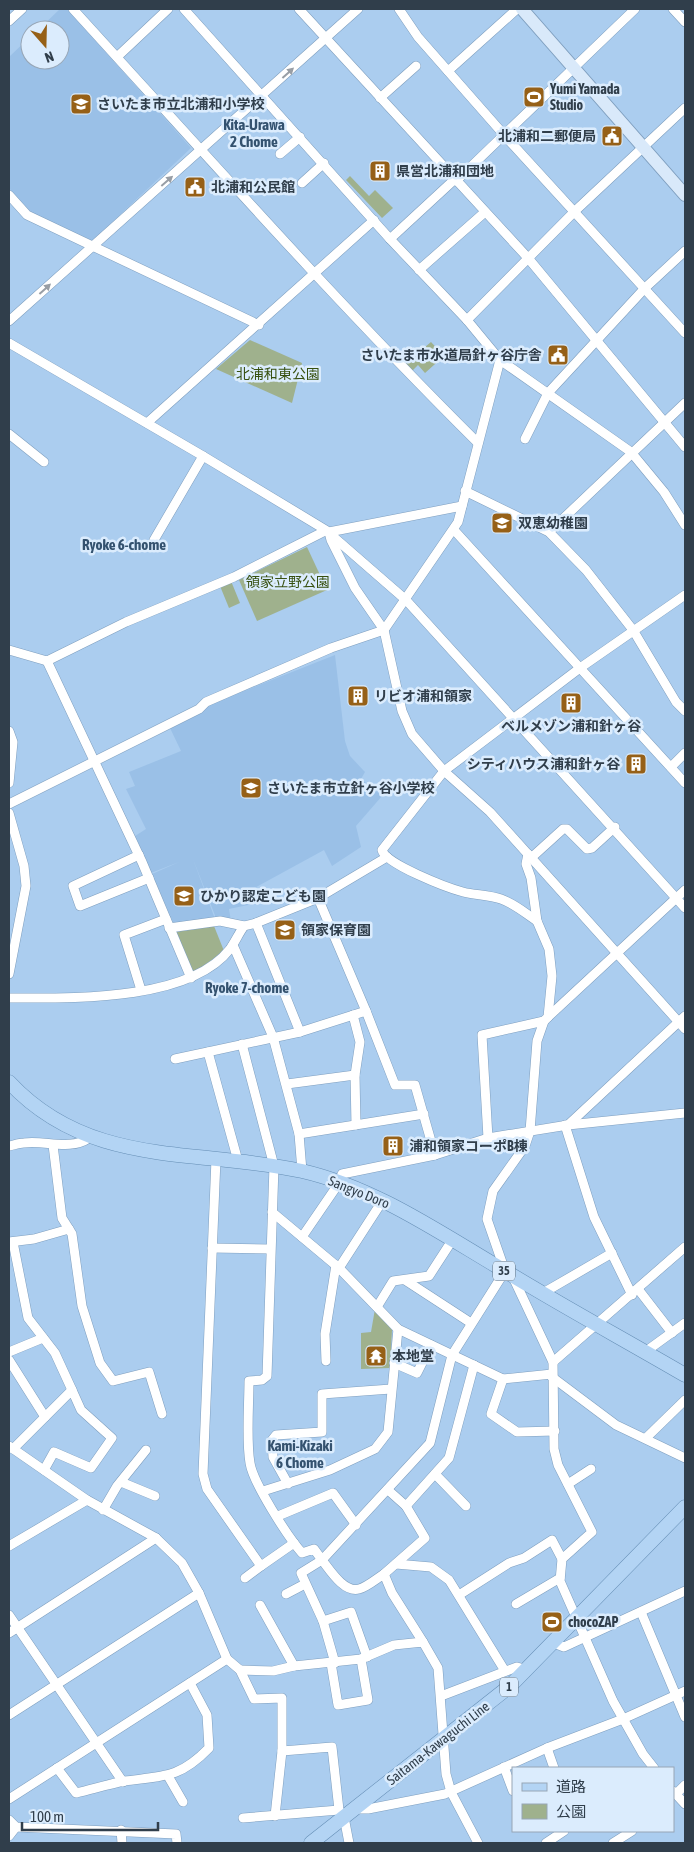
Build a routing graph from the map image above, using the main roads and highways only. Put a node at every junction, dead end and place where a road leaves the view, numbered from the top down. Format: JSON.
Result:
{"nodes":[{"id":1,"x":522,"y":9,"type":"edge"},
{"id":2,"x":685,"y":195,"type":"edge"},
{"id":3,"x":9,"y":1082,"type":"edge"},
{"id":4,"x":685,"y":1375,"type":"edge"},
{"id":5,"x":685,"y":1507,"type":"edge"},
{"id":6,"x":311,"y":1843,"type":"edge"}],
"edges":[{"from":1,"to":2,"type":"main road"},
{"from":3,"to":4,"type":"main road","name":"Sangyo Doro","number":"35"},
{"from":5,"to":6,"type":"main road","name":"Saitama-Kawaguchi Line","number":"1"}]}
